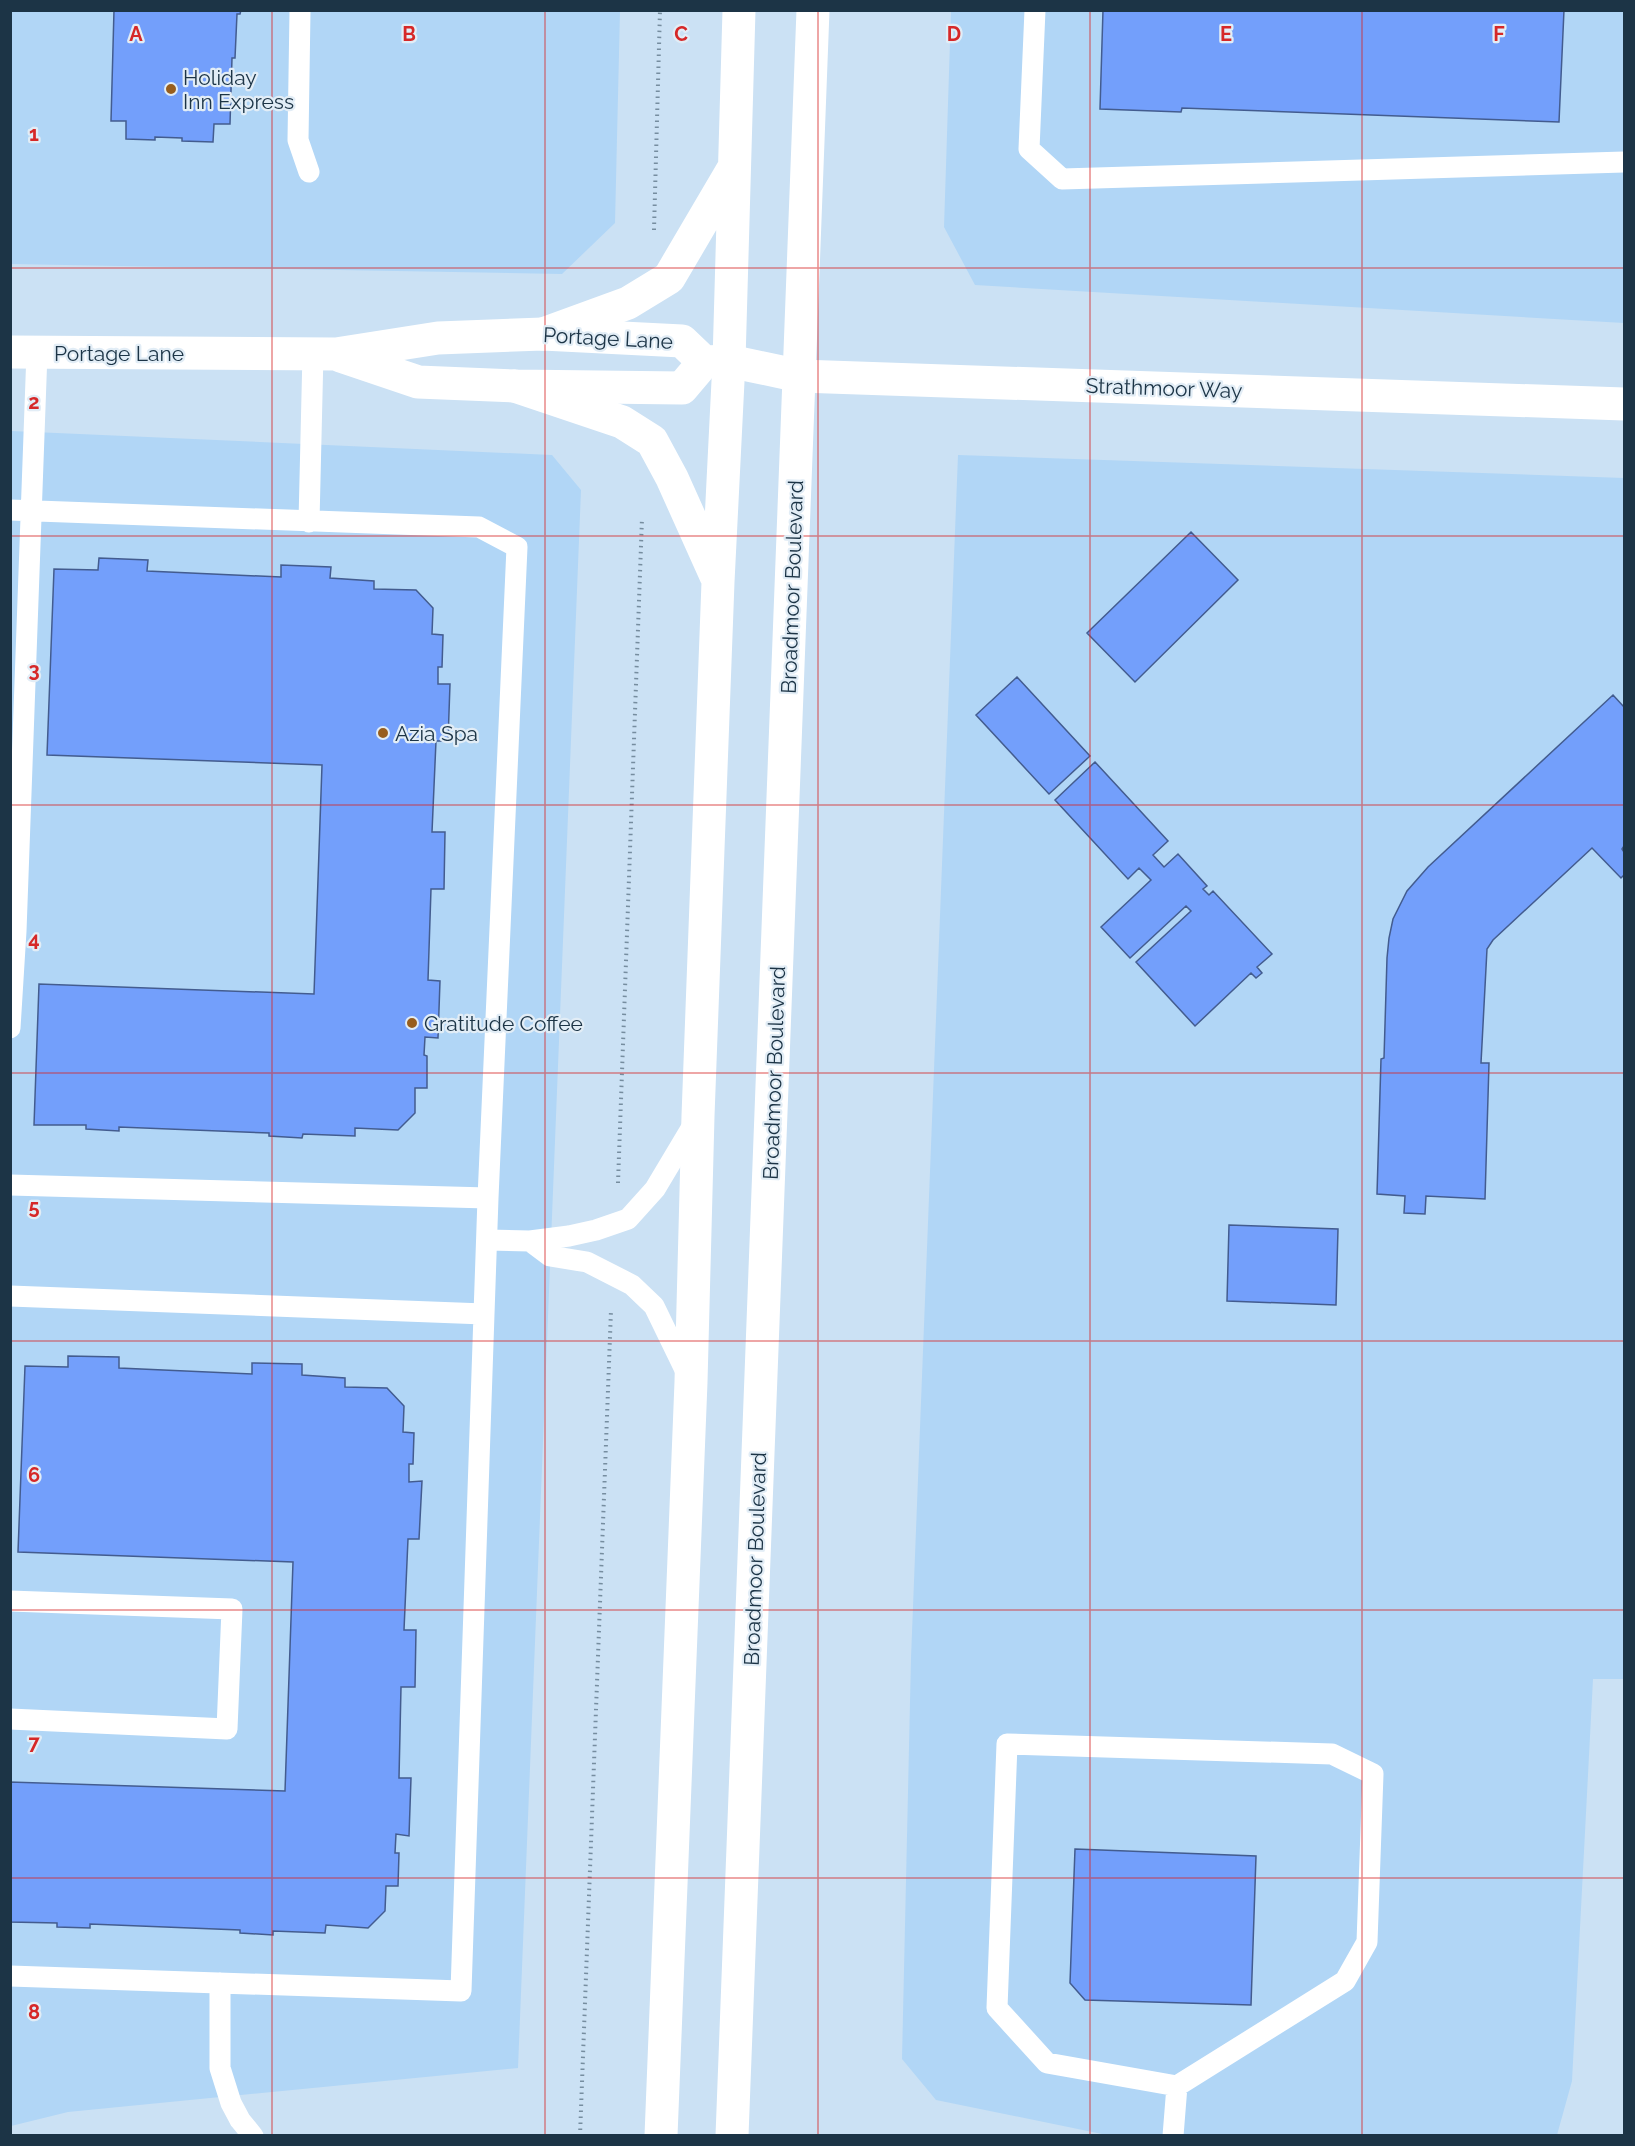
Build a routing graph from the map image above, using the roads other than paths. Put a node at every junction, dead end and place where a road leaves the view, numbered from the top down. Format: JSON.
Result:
{"nodes":[{"id":1,"x":739,"y":10,"type":"edge"},
{"id":2,"x":813,"y":10,"type":"edge"},
{"id":3,"x":1035,"y":10,"type":"edge"},
{"id":4,"x":300,"y":11,"type":"edge"},
{"id":5,"x":1624,"y":162,"type":"edge"},
{"id":6,"x":734,"y":167,"type":"junction"},
{"id":7,"x":309,"y":171,"type":"dead end"},
{"id":8,"x":543,"y":334,"type":"junction"},
{"id":9,"x":24,"y":352,"type":"edge"},
{"id":10,"x":324,"y":354,"type":"junction"},
{"id":11,"x":717,"y":361,"type":"junction"},
{"id":12,"x":800,"y":376,"type":"junction"},
{"id":13,"x":515,"y":386,"type":"junction"},
{"id":14,"x":1624,"y":404,"type":"edge"},
{"id":15,"x":21,"y":510,"type":"edge"},
{"id":16,"x":309,"y":522,"type":"junction"},
{"id":17,"x":718,"y":582,"type":"junction"},
{"id":18,"x":10,"y":1028,"type":"edge"},
{"id":19,"x":698,"y":1116,"type":"junction"},
{"id":20,"x":10,"y":1185,"type":"edge"},
{"id":21,"x":488,"y":1198,"type":"junction"},
{"id":22,"x":487,"y":1240,"type":"junction"},
{"id":23,"x":530,"y":1241,"type":"junction"},
{"id":24,"x":10,"y":1296,"type":"edge"},
{"id":25,"x":484,"y":1314,"type":"junction"},
{"id":26,"x":691,"y":1382,"type":"junction"},
{"id":27,"x":10,"y":1600,"type":"edge"},
{"id":28,"x":10,"y":1719,"type":"edge"},
{"id":29,"x":10,"y":1976,"type":"edge"},
{"id":30,"x":220,"y":1983,"type":"junction"},
{"id":31,"x":1177,"y":2086,"type":"junction"},
{"id":32,"x":253,"y":2136,"type":"edge"},
{"id":33,"x":661,"y":2136,"type":"edge"},
{"id":34,"x":732,"y":2136,"type":"edge"},
{"id":35,"x":1173,"y":2136,"type":"edge"}],
"edges":[{"from":1,"to":6,"type":"main road"},
{"from":2,"to":12,"type":"main road","name":"Broadmoor Boulevard"},
{"from":3,"to":5,"type":"lane"},
{"from":4,"to":7,"type":"lane"},
{"from":6,"to":8,"type":"main road"},
{"from":6,"to":11,"type":"main road"},
{"from":8,"to":10,"type":"main road","name":"Portage Lane"},
{"from":8,"to":11,"type":"main road","name":"Portage Lane"},
{"from":9,"to":10,"type":"main road","name":"Portage Lane"},
{"from":9,"to":15,"type":"lane"},
{"from":10,"to":13,"type":"main road","name":"Portage Lane"},
{"from":10,"to":16,"type":"lane"},
{"from":11,"to":12,"type":"main road","name":"Strathmoor Way"},
{"from":11,"to":13,"type":"main road","name":"Portage Lane"},
{"from":11,"to":17,"type":"main road"},
{"from":12,"to":14,"type":"main road","name":"Strathmoor Way"},
{"from":12,"to":34,"type":"main road","name":"Broadmoor Boulevard"},
{"from":13,"to":17,"type":"main road"},
{"from":15,"to":16,"type":"lane"},
{"from":15,"to":18,"type":"lane"},
{"from":16,"to":21,"type":"lane"},
{"from":17,"to":19,"type":"main road"},
{"from":19,"to":23,"type":"lane"},
{"from":19,"to":26,"type":"main road"},
{"from":20,"to":21,"type":"lane"},
{"from":21,"to":22,"type":"lane"},
{"from":22,"to":23,"type":"lane"},
{"from":22,"to":25,"type":"lane"},
{"from":23,"to":26,"type":"lane"},
{"from":24,"to":25,"type":"lane"},
{"from":25,"to":30,"type":"lane"},
{"from":26,"to":33,"type":"main road"},
{"from":27,"to":28,"type":"lane"},
{"from":29,"to":30,"type":"lane"},
{"from":30,"to":32,"type":"lane"},
{"from":31,"to":31,"type":"lane"},
{"from":31,"to":35,"type":"lane"}]}
